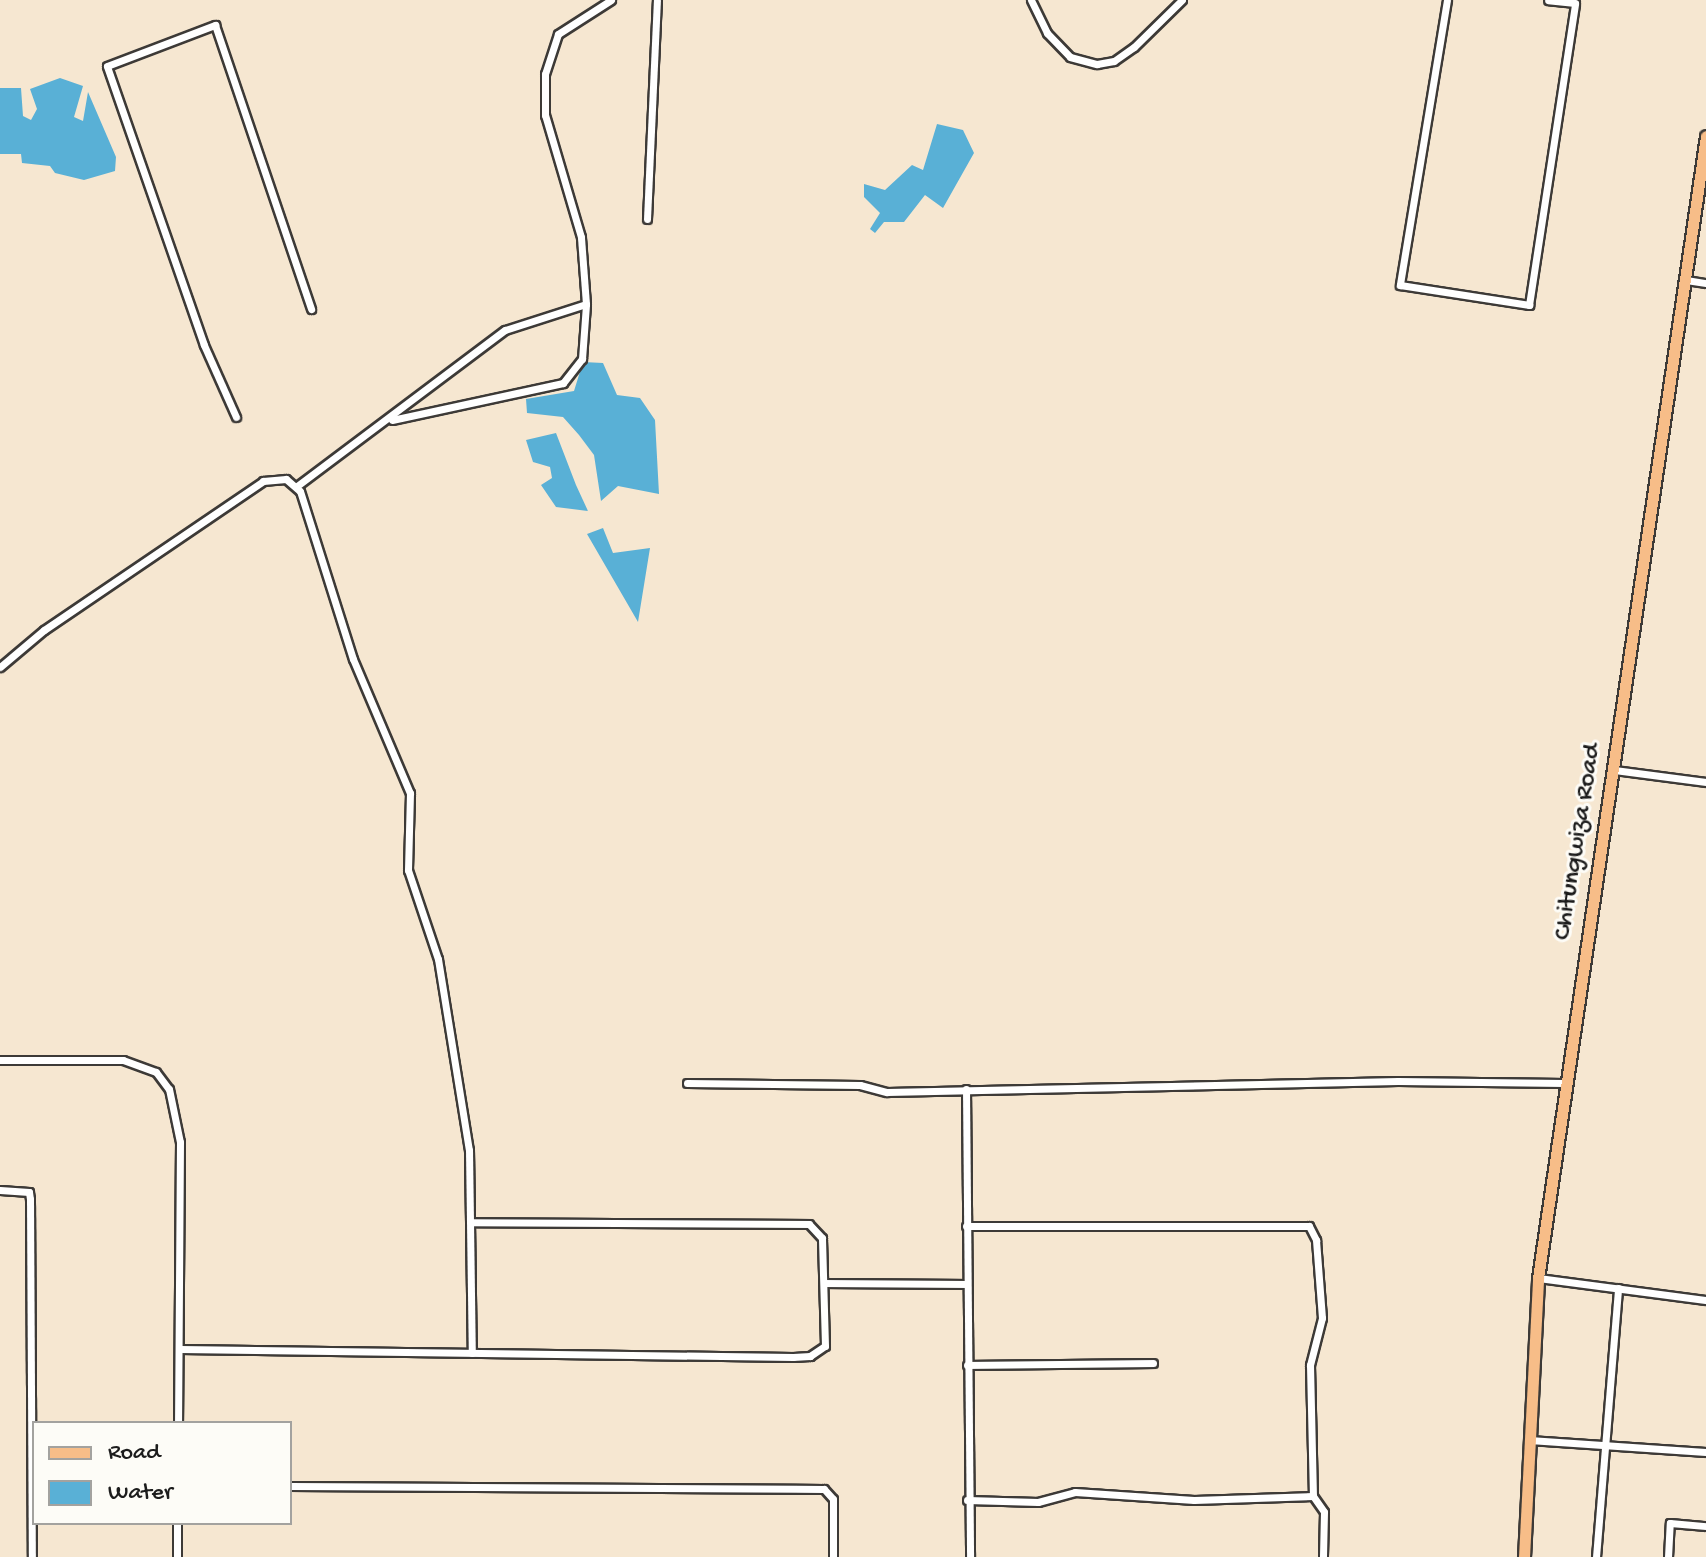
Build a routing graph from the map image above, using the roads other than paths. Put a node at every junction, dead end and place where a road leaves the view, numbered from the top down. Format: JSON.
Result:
{"nodes":[{"id":1,"x":611,"y":0,"type":"edge"},
{"id":2,"x":657,"y":0,"type":"edge"},
{"id":3,"x":1031,"y":0,"type":"edge"},
{"id":4,"x":1182,"y":0,"type":"edge"},
{"id":5,"x":1447,"y":0,"type":"edge"},
{"id":6,"x":1548,"y":0,"type":"edge"},
{"id":7,"x":1706,"y":136,"type":"edge"},
{"id":8,"x":647,"y":219,"type":"dead end"},
{"id":9,"x":1686,"y":280,"type":"junction"},
{"id":10,"x":1706,"y":283,"type":"edge"},
{"id":11,"x":586,"y":304,"type":"junction"},
{"id":12,"x":311,"y":309,"type":"dead end"},
{"id":13,"x":236,"y":417,"type":"dead end"},
{"id":14,"x":386,"y":421,"type":"junction"},
{"id":15,"x":297,"y":486,"type":"junction"},
{"id":16,"x":0,"y":667,"type":"edge"},
{"id":17,"x":1614,"y":770,"type":"junction"},
{"id":18,"x":1706,"y":782,"type":"edge"},
{"id":19,"x":0,"y":1060,"type":"edge"},
{"id":20,"x":687,"y":1083,"type":"dead end"},
{"id":21,"x":1564,"y":1083,"type":"junction"},
{"id":22,"x":966,"y":1089,"type":"junction"},
{"id":23,"x":0,"y":1190,"type":"edge"},
{"id":24,"x":473,"y":1222,"type":"junction"},
{"id":25,"x":966,"y":1226,"type":"junction"},
{"id":26,"x":1538,"y":1278,"type":"junction"},
{"id":27,"x":825,"y":1283,"type":"junction"},
{"id":28,"x":966,"y":1284,"type":"junction"},
{"id":29,"x":1618,"y":1288,"type":"junction"},
{"id":30,"x":1706,"y":1300,"type":"edge"},
{"id":31,"x":180,"y":1349,"type":"junction"},
{"id":32,"x":472,"y":1353,"type":"junction"},
{"id":33,"x":1153,"y":1363,"type":"dead end"},
{"id":34,"x":967,"y":1365,"type":"junction"},
{"id":35,"x":178,"y":1421,"type":"edge"},
{"id":36,"x":1527,"y":1440,"type":"junction"},
{"id":37,"x":1604,"y":1443,"type":"junction"},
{"id":38,"x":1706,"y":1452,"type":"edge"},
{"id":39,"x":292,"y":1486,"type":"edge"},
{"id":40,"x":1313,"y":1496,"type":"junction"},
{"id":41,"x":967,"y":1500,"type":"junction"},
{"id":42,"x":177,"y":1525,"type":"edge"},
{"id":43,"x":1706,"y":1526,"type":"edge"},
{"id":44,"x":32,"y":1557,"type":"edge"},
{"id":45,"x":177,"y":1557,"type":"edge"},
{"id":46,"x":833,"y":1557,"type":"edge"},
{"id":47,"x":970,"y":1557,"type":"edge"},
{"id":48,"x":1323,"y":1557,"type":"edge"},
{"id":49,"x":1524,"y":1557,"type":"edge"},
{"id":50,"x":1596,"y":1557,"type":"edge"},
{"id":51,"x":1668,"y":1557,"type":"edge"}],
"edges":[{"from":1,"to":11,"type":"street"},
{"from":2,"to":8,"type":"street"},
{"from":3,"to":4,"type":"street"},
{"from":5,"to":6,"type":"street"},
{"from":7,"to":9,"type":"main road","name":"Chitungwiza Road"},
{"from":9,"to":10,"type":"street"},
{"from":9,"to":17,"type":"main road","name":"Chitungwiza Road"},
{"from":11,"to":14,"type":"street"},
{"from":11,"to":14,"type":"street"},
{"from":12,"to":13,"type":"street"},
{"from":14,"to":15,"type":"street"},
{"from":15,"to":16,"type":"street"},
{"from":15,"to":24,"type":"street"},
{"from":17,"to":18,"type":"street"},
{"from":17,"to":21,"type":"main road","name":"Chitungwiza Road"},
{"from":19,"to":31,"type":"street"},
{"from":20,"to":22,"type":"street"},
{"from":21,"to":22,"type":"street"},
{"from":21,"to":26,"type":"main road","name":"Chitungwiza Road"},
{"from":22,"to":25,"type":"street"},
{"from":23,"to":44,"type":"street"},
{"from":24,"to":27,"type":"street"},
{"from":24,"to":32,"type":"street"},
{"from":25,"to":28,"type":"street"},
{"from":25,"to":40,"type":"street"},
{"from":26,"to":29,"type":"street"},
{"from":26,"to":36,"type":"main road","name":"Chitungwiza Road"},
{"from":27,"to":28,"type":"street"},
{"from":27,"to":32,"type":"street"},
{"from":28,"to":34,"type":"street"},
{"from":29,"to":30,"type":"street"},
{"from":29,"to":37,"type":"street"},
{"from":31,"to":32,"type":"street"},
{"from":31,"to":35,"type":"street"},
{"from":33,"to":34,"type":"street"},
{"from":34,"to":41,"type":"street"},
{"from":36,"to":37,"type":"street"},
{"from":36,"to":49,"type":"main road","name":"Chitungwiza Road"},
{"from":37,"to":38,"type":"street"},
{"from":37,"to":50,"type":"street"},
{"from":39,"to":46,"type":"street"},
{"from":40,"to":41,"type":"street"},
{"from":40,"to":48,"type":"street"},
{"from":41,"to":47,"type":"street"},
{"from":42,"to":45,"type":"street"},
{"from":43,"to":51,"type":"street"}]}
